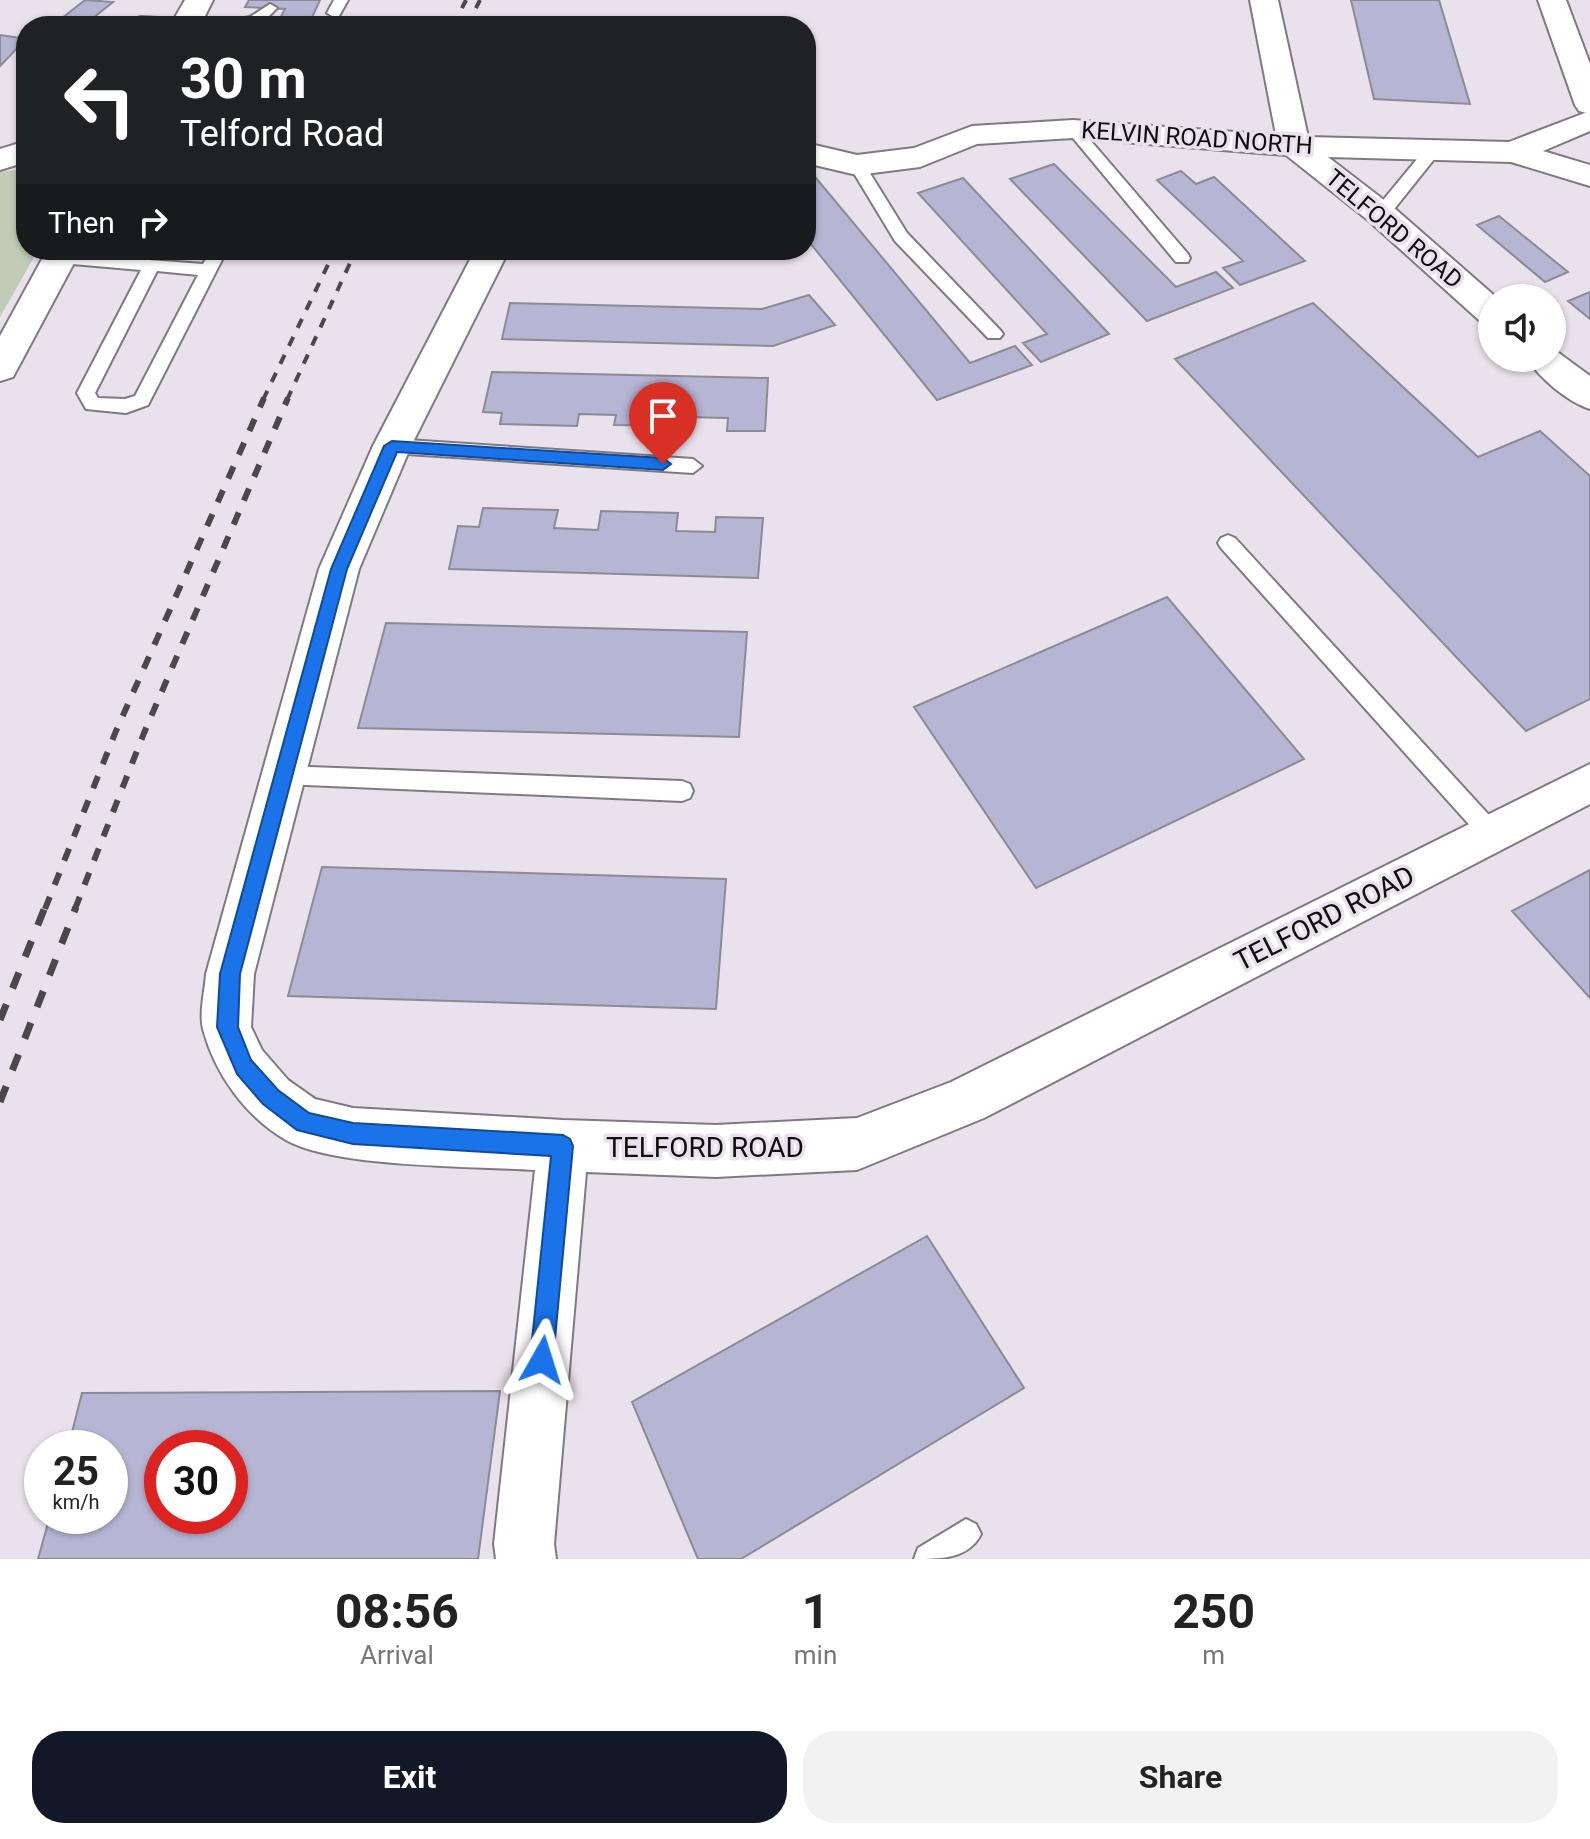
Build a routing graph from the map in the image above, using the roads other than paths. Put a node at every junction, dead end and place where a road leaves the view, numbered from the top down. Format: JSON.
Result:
{"nodes":[{"id":1,"x":1264,"y":0,"type":"edge"},
{"id":2,"x":1552,"y":0,"type":"edge"},
{"id":3,"x":251,"y":8,"type":"dead end"},
{"id":4,"x":270,"y":8,"type":"dead end"},
{"id":5,"x":245,"y":16,"type":"edge"},
{"id":6,"x":264,"y":16,"type":"edge"},
{"id":7,"x":1590,"y":105,"type":"edge"},
{"id":8,"x":1590,"y":120,"type":"edge"},
{"id":9,"x":1073,"y":129,"type":"junction"},
{"id":10,"x":1294,"y":146,"type":"junction"},
{"id":11,"x":1433,"y":150,"type":"junction"},
{"id":12,"x":1513,"y":152,"type":"junction"},
{"id":13,"x":816,"y":155,"type":"edge"},
{"id":14,"x":857,"y":165,"type":"junction"},
{"id":15,"x":1590,"y":176,"type":"edge"},
{"id":16,"x":1381,"y":214,"type":"junction"},
{"id":17,"x":1182,"y":258,"type":"dead end"},
{"id":18,"x":58,"y":260,"type":"edge"},
{"id":19,"x":114,"y":260,"type":"edge"},
{"id":20,"x":214,"y":260,"type":"edge"},
{"id":21,"x":487,"y":260,"type":"edge"},
{"id":22,"x":152,"y":265,"type":"junction"},
{"id":23,"x":209,"y":270,"type":"junction"},
{"id":24,"x":1478,"y":301,"type":"edge"},
{"id":25,"x":994,"y":334,"type":"dead end"},
{"id":26,"x":0,"y":368,"type":"edge"},
{"id":27,"x":1562,"y":372,"type":"edge"},
{"id":28,"x":1590,"y":396,"type":"edge"},
{"id":29,"x":392,"y":446,"type":"junction"},
{"id":30,"x":693,"y":466,"type":"dead end"},
{"id":31,"x":1228,"y":543,"type":"dead end"},
{"id":32,"x":283,"y":775,"type":"junction"},
{"id":33,"x":1590,"y":783,"type":"edge"},
{"id":34,"x":682,"y":791,"type":"dead end"},
{"id":35,"x":1491,"y":833,"type":"junction"},
{"id":36,"x":563,"y":1146,"type":"junction"},
{"id":37,"x":966,"y":1534,"type":"dead end"},
{"id":38,"x":526,"y":1559,"type":"edge"},
{"id":39,"x":929,"y":1559,"type":"edge"}],
"edges":[{"from":1,"to":10,"type":"street"},
{"from":2,"to":7,"type":"street"},
{"from":3,"to":5,"type":"lane"},
{"from":4,"to":6,"type":"lane"},
{"from":8,"to":12,"type":"street"},
{"from":9,"to":10,"type":"street","name":"KELVIN ROAD NORTH"},
{"from":9,"to":14,"type":"street","name":"KELVIN ROAD NORTH"},
{"from":9,"to":17,"type":"lane"},
{"from":10,"to":11,"type":"street","name":"KELVIN ROAD NORTH"},
{"from":10,"to":16,"type":"street","name":"TELFORD ROAD"},
{"from":11,"to":12,"type":"street","name":"KELVIN ROAD NORTH"},
{"from":11,"to":16,"type":"lane"},
{"from":12,"to":15,"type":"street","name":"KELVIN ROAD NORTH"},
{"from":13,"to":14,"type":"street","name":"KELVIN ROAD NORTH"},
{"from":14,"to":25,"type":"lane"},
{"from":16,"to":24,"type":"street","name":"TELFORD ROAD"},
{"from":18,"to":26,"type":"street"},
{"from":19,"to":22,"type":"lane"},
{"from":20,"to":23,"type":"lane"},
{"from":21,"to":29,"type":"street","name":"TELFORD ROAD"},
{"from":22,"to":23,"type":"lane"},
{"from":22,"to":23,"type":"lane"},
{"from":27,"to":28,"type":"street"},
{"from":29,"to":30,"type":"lane"},
{"from":29,"to":32,"type":"street","name":"TELFORD ROAD"},
{"from":31,"to":35,"type":"lane"},
{"from":32,"to":34,"type":"lane"},
{"from":32,"to":36,"type":"street","name":"TELFORD ROAD"},
{"from":33,"to":35,"type":"street","name":"TELFORD ROAD"},
{"from":35,"to":36,"type":"street","name":"TELFORD ROAD"},
{"from":36,"to":38,"type":"street"},
{"from":37,"to":39,"type":"lane"}]}
